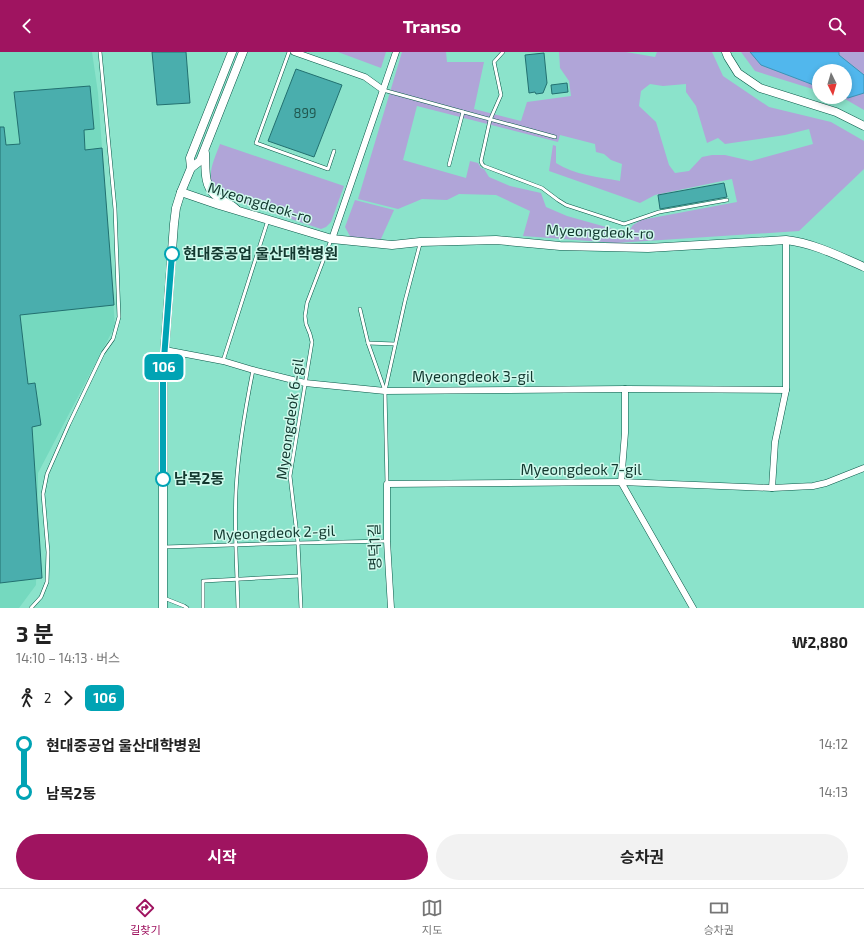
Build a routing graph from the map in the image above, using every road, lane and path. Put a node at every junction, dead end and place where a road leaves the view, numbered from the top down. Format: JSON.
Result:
{"nodes":[{"id":1,"x":100,"y":52,"type":"edge"},
{"id":2,"x":232,"y":52,"type":"edge"},
{"id":3,"x":243,"y":52,"type":"edge"},
{"id":4,"x":289,"y":52,"type":"edge"},
{"id":5,"x":294,"y":52,"type":"edge"},
{"id":6,"x":396,"y":52,"type":"edge"},
{"id":7,"x":503,"y":52,"type":"edge"},
{"id":8,"x":726,"y":52,"type":"edge"},
{"id":9,"x":383,"y":90,"type":"junction"},
{"id":10,"x":463,"y":112,"type":"junction"},
{"id":11,"x":490,"y":120,"type":"junction"},
{"id":12,"x":864,"y":126,"type":"edge"},
{"id":13,"x":554,"y":137,"type":"dead end"},
{"id":14,"x":205,"y":149,"type":"junction"},
{"id":15,"x":334,"y":151,"type":"dead end"},
{"id":16,"x":449,"y":165,"type":"dead end"},
{"id":17,"x":191,"y":168,"type":"junction"},
{"id":18,"x":181,"y":192,"type":"junction"},
{"id":19,"x":727,"y":200,"type":"dead end"},
{"id":20,"x":240,"y":212,"type":"junction"},
{"id":21,"x":268,"y":220,"type":"junction"},
{"id":22,"x":332,"y":239,"type":"junction"},
{"id":23,"x":786,"y":240,"type":"junction"},
{"id":24,"x":420,"y":242,"type":"junction"},
{"id":25,"x":864,"y":267,"type":"edge"},
{"id":26,"x":360,"y":309,"type":"dead end"},
{"id":27,"x":368,"y":343,"type":"junction"},
{"id":28,"x":396,"y":344,"type":"junction"},
{"id":29,"x":165,"y":350,"type":"junction"},
{"id":30,"x":223,"y":361,"type":"junction"},
{"id":31,"x":253,"y":370,"type":"junction"},
{"id":32,"x":305,"y":383,"type":"junction"},
{"id":33,"x":626,"y":389,"type":"junction"},
{"id":34,"x":786,"y":390,"type":"junction"},
{"id":35,"x":385,"y":391,"type":"junction"},
{"id":36,"x":864,"y":468,"type":"edge"},
{"id":37,"x":621,"y":482,"type":"junction"},
{"id":38,"x":387,"y":484,"type":"junction"},
{"id":39,"x":772,"y":488,"type":"junction"},
{"id":40,"x":387,"y":542,"type":"junction"},
{"id":41,"x":298,"y":543,"type":"junction"},
{"id":42,"x":235,"y":546,"type":"junction"},
{"id":43,"x":162,"y":547,"type":"junction"},
{"id":44,"x":299,"y":576,"type":"junction"},
{"id":45,"x":237,"y":579,"type":"junction"},
{"id":46,"x":163,"y":598,"type":"junction"},
{"id":47,"x":31,"y":608,"type":"edge"},
{"id":48,"x":163,"y":608,"type":"edge"},
{"id":49,"x":187,"y":608,"type":"edge"},
{"id":50,"x":203,"y":608,"type":"edge"},
{"id":51,"x":238,"y":608,"type":"edge"},
{"id":52,"x":301,"y":608,"type":"edge"},
{"id":53,"x":391,"y":608,"type":"edge"},
{"id":54,"x":694,"y":608,"type":"edge"}],
"edges":[{"from":1,"to":47,"type":"lane"},
{"from":2,"to":17,"type":"main road"},
{"from":3,"to":14,"type":"main road"},
{"from":4,"to":15,"type":"lane"},
{"from":5,"to":9,"type":"street"},
{"from":6,"to":9,"type":"street"},
{"from":7,"to":11,"type":"lane"},
{"from":8,"to":12,"type":"main road"},
{"from":9,"to":10,"type":"lane"},
{"from":9,"to":22,"type":"street"},
{"from":10,"to":11,"type":"lane"},
{"from":10,"to":16,"type":"lane"},
{"from":11,"to":13,"type":"lane"},
{"from":11,"to":19,"type":"lane"},
{"from":14,"to":17,"type":"main road"},
{"from":14,"to":20,"type":"main road"},
{"from":17,"to":18,"type":"main road"},
{"from":18,"to":20,"type":"main road","name":"Myeongdeok-ro"},
{"from":18,"to":29,"type":"main road"},
{"from":20,"to":21,"type":"main road","name":"Myeongdeok-ro"},
{"from":21,"to":22,"type":"main road","name":"Myeongdeok-ro"},
{"from":21,"to":30,"type":"lane"},
{"from":22,"to":24,"type":"main road","name":"Myeongdeok-ro"},
{"from":22,"to":32,"type":"lane","name":"Myeongdeok 6-gil"},
{"from":23,"to":24,"type":"main road","name":"Myeongdeok-ro"},
{"from":23,"to":25,"type":"main road","name":"Myeongdeok-ro"},
{"from":23,"to":34,"type":"street"},
{"from":24,"to":28,"type":"lane"},
{"from":26,"to":27,"type":"lane"},
{"from":27,"to":28,"type":"lane"},
{"from":27,"to":35,"type":"lane"},
{"from":28,"to":35,"type":"lane"},
{"from":29,"to":30,"type":"street","name":"Myeongdeok 3-gil"},
{"from":29,"to":43,"type":"main road"},
{"from":30,"to":31,"type":"street","name":"Myeongdeok 3-gil"},
{"from":31,"to":32,"type":"street","name":"Myeongdeok 3-gil"},
{"from":31,"to":42,"type":"lane"},
{"from":32,"to":35,"type":"street","name":"Myeongdeok 3-gil"},
{"from":32,"to":41,"type":"lane","name":"Myeongdeok 6-gil"},
{"from":33,"to":34,"type":"street","name":"Myeongdeok 3-gil"},
{"from":33,"to":35,"type":"street","name":"Myeongdeok 3-gil"},
{"from":33,"to":37,"type":"street"},
{"from":34,"to":39,"type":"street"},
{"from":35,"to":38,"type":"lane"},
{"from":36,"to":39,"type":"street","name":"Myeongdeok 7-gil"},
{"from":37,"to":38,"type":"street","name":"Myeongdeok 7-gil"},
{"from":37,"to":39,"type":"street","name":"Myeongdeok 7-gil"},
{"from":37,"to":54,"type":"street"},
{"from":38,"to":40,"type":"street","name":"명덕1길"},
{"from":40,"to":41,"type":"lane","name":"Myeongdeok 2-gil"},
{"from":40,"to":53,"type":"street","name":"명덕1길"},
{"from":41,"to":42,"type":"lane","name":"Myeongdeok 2-gil"},
{"from":41,"to":44,"type":"lane","name":"Myeongdeok 6-gil"},
{"from":42,"to":43,"type":"lane","name":"Myeongdeok 2-gil"},
{"from":42,"to":45,"type":"lane"},
{"from":43,"to":46,"type":"main road"},
{"from":44,"to":45,"type":"lane"},
{"from":44,"to":52,"type":"lane","name":"Myeongdeok 6-gil"},
{"from":45,"to":50,"type":"lane"},
{"from":45,"to":51,"type":"lane"},
{"from":46,"to":48,"type":"main road"},
{"from":46,"to":49,"type":"lane"}]}
